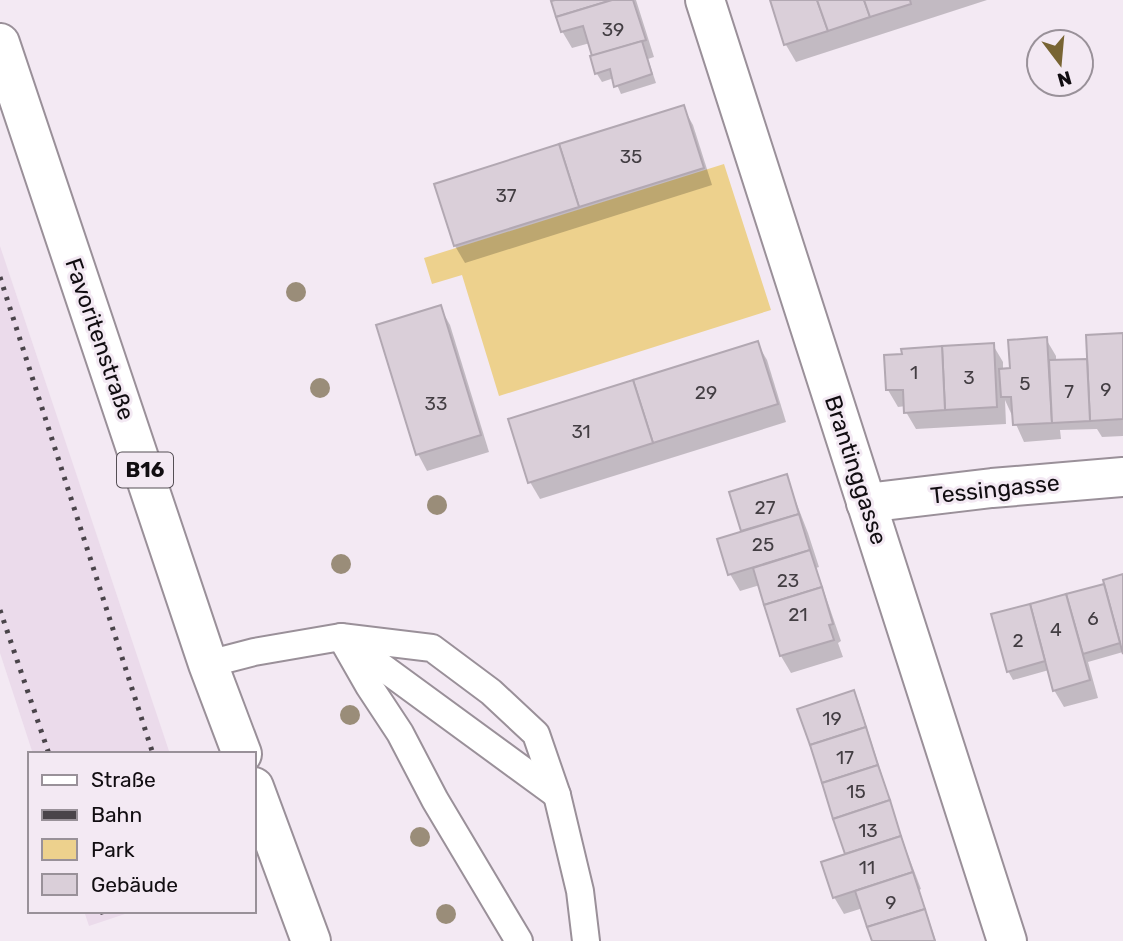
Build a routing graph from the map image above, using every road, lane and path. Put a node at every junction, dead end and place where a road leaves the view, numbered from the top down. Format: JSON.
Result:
{"nodes":[{"id":1,"x":705,"y":0,"type":"edge"},
{"id":2,"x":0,"y":43,"type":"edge"},
{"id":3,"x":1123,"y":477,"type":"edge"},
{"id":4,"x":866,"y":503,"type":"junction"},
{"id":5,"x":341,"y":637,"type":"junction"},
{"id":6,"x":208,"y":664,"type":"junction"},
{"id":7,"x":241,"y":752,"type":"edge"},
{"id":8,"x":256,"y":792,"type":"edge"},
{"id":9,"x":557,"y":795,"type":"junction"},
{"id":10,"x":311,"y":941,"type":"edge"},
{"id":11,"x":519,"y":941,"type":"edge"},
{"id":12,"x":586,"y":941,"type":"edge"},
{"id":13,"x":1007,"y":941,"type":"edge"}],
"edges":[{"from":1,"to":4,"type":"street","name":"Brantinggasse"},
{"from":2,"to":6,"type":"street","name":"Favoritenstraße","number":"B16"},
{"from":3,"to":4,"type":"street","name":"Tessingasse"},
{"from":4,"to":13,"type":"street","name":"Brantinggasse"},
{"from":5,"to":6,"type":"lane"},
{"from":5,"to":9,"type":"lane"},
{"from":5,"to":9,"type":"lane"},
{"from":5,"to":11,"type":"lane"},
{"from":6,"to":7,"type":"street","name":"Favoritenstraße","number":"B16"},
{"from":8,"to":10,"type":"street"},
{"from":9,"to":12,"type":"lane"}]}
